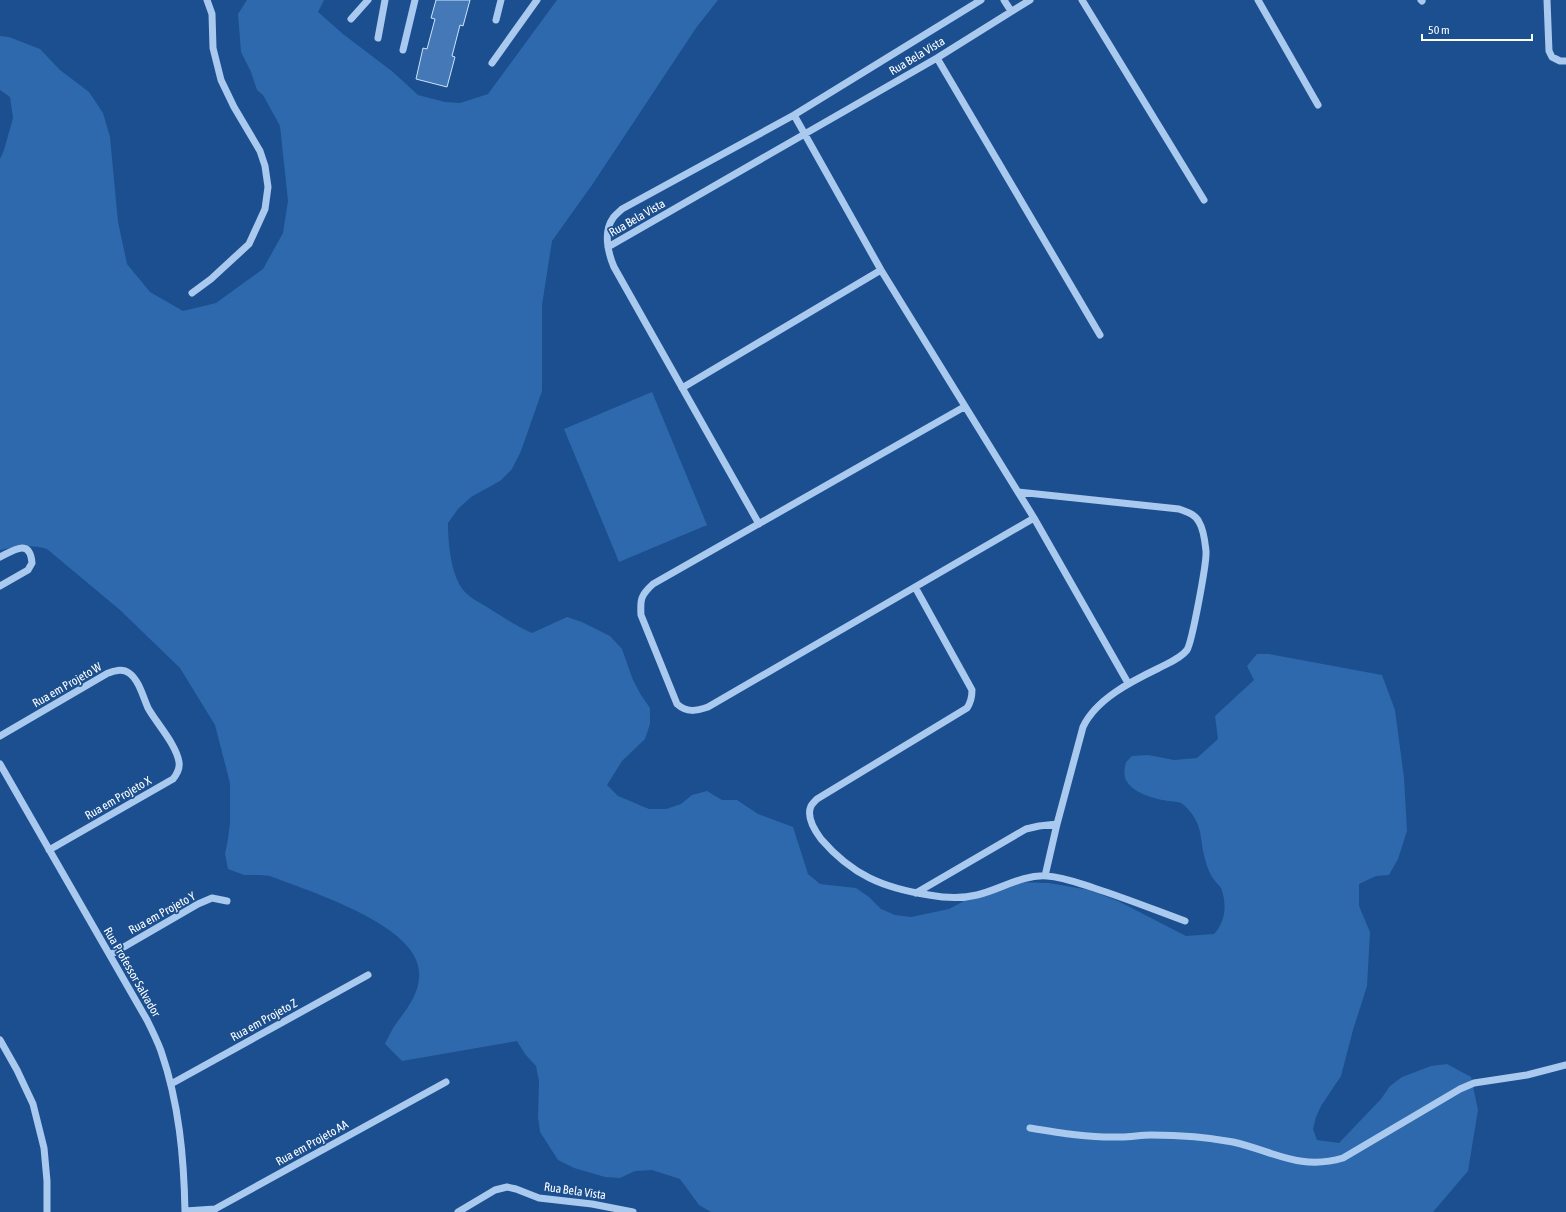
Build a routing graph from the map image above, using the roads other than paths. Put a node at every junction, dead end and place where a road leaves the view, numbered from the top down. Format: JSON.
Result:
{"nodes":[{"id":1,"x":207,"y":0,"type":"edge"},
{"id":2,"x":368,"y":0,"type":"edge"},
{"id":3,"x":385,"y":0,"type":"edge"},
{"id":4,"x":416,"y":0,"type":"edge"},
{"id":5,"x":501,"y":0,"type":"edge"},
{"id":6,"x":537,"y":0,"type":"edge"},
{"id":7,"x":981,"y":0,"type":"edge"},
{"id":8,"x":1004,"y":0,"type":"edge"},
{"id":9,"x":1030,"y":0,"type":"edge"},
{"id":10,"x":1082,"y":0,"type":"edge"},
{"id":11,"x":1258,"y":0,"type":"edge"},
{"id":12,"x":1547,"y":0,"type":"edge"},
{"id":13,"x":1011,"y":11,"type":"junction"},
{"id":14,"x":351,"y":19,"type":"dead end"},
{"id":15,"x":496,"y":20,"type":"dead end"},
{"id":16,"x":378,"y":38,"type":"dead end"},
{"id":17,"x":403,"y":50,"type":"dead end"},
{"id":18,"x":937,"y":58,"type":"junction"},
{"id":19,"x":1566,"y":61,"type":"edge"},
{"id":20,"x":492,"y":63,"type":"dead end"},
{"id":21,"x":1318,"y":105,"type":"dead end"},
{"id":22,"x":794,"y":115,"type":"junction"},
{"id":23,"x":805,"y":135,"type":"junction"},
{"id":24,"x":1204,"y":200,"type":"dead end"},
{"id":25,"x":608,"y":247,"type":"junction"},
{"id":26,"x":881,"y":270,"type":"junction"},
{"id":27,"x":192,"y":293,"type":"dead end"},
{"id":28,"x":1100,"y":335,"type":"dead end"},
{"id":29,"x":682,"y":388,"type":"junction"},
{"id":30,"x":964,"y":407,"type":"junction"},
{"id":31,"x":1018,"y":492,"type":"junction"},
{"id":32,"x":1034,"y":518,"type":"junction"},
{"id":33,"x":759,"y":524,"type":"junction"},
{"id":34,"x":0,"y":557,"type":"edge"},
{"id":35,"x":0,"y":586,"type":"edge"},
{"id":36,"x":915,"y":587,"type":"junction"},
{"id":37,"x":1128,"y":683,"type":"junction"},
{"id":38,"x":0,"y":736,"type":"edge"},
{"id":39,"x":176,"y":753,"type":"joint"},
{"id":40,"x":0,"y":764,"type":"edge"},
{"id":41,"x":1057,"y":824,"type":"junction"},
{"id":42,"x":49,"y":850,"type":"junction"},
{"id":43,"x":1045,"y":876,"type":"junction"},
{"id":44,"x":916,"y":893,"type":"junction"},
{"id":45,"x":227,"y":901,"type":"dead end"},
{"id":46,"x":1185,"y":921,"type":"dead end"},
{"id":47,"x":110,"y":955,"type":"junction"},
{"id":48,"x":368,"y":975,"type":"dead end"},
{"id":49,"x":0,"y":1040,"type":"edge"},
{"id":50,"x":1566,"y":1065,"type":"edge"},
{"id":51,"x":446,"y":1082,"type":"dead end"},
{"id":52,"x":171,"y":1084,"type":"junction"},
{"id":53,"x":1030,"y":1128,"type":"dead end"},
{"id":54,"x":47,"y":1212,"type":"edge"},
{"id":55,"x":185,"y":1212,"type":"edge"},
{"id":56,"x":458,"y":1212,"type":"edge"},
{"id":57,"x":633,"y":1212,"type":"edge"}],
"edges":[{"from":1,"to":27,"type":"street"},
{"from":2,"to":14,"type":"street"},
{"from":3,"to":16,"type":"street"},
{"from":4,"to":17,"type":"street"},
{"from":5,"to":15,"type":"street"},
{"from":6,"to":20,"type":"street"},
{"from":7,"to":22,"type":"street","name":"Rua Bela Vista"},
{"from":8,"to":13,"type":"street"},
{"from":9,"to":13,"type":"street","name":"Rua Bela Vista"},
{"from":10,"to":24,"type":"street"},
{"from":11,"to":21,"type":"street"},
{"from":12,"to":19,"type":"street"},
{"from":13,"to":18,"type":"street","name":"Rua Bela Vista"},
{"from":18,"to":23,"type":"street","name":"Rua Bela Vista"},
{"from":18,"to":28,"type":"street"},
{"from":22,"to":23,"type":"street"},
{"from":22,"to":25,"type":"street","name":"Rua Bela Vista"},
{"from":23,"to":25,"type":"street","name":"Rua Bela Vista"},
{"from":23,"to":26,"type":"street"},
{"from":25,"to":29,"type":"street"},
{"from":26,"to":29,"type":"street"},
{"from":26,"to":30,"type":"street"},
{"from":29,"to":33,"type":"street"},
{"from":30,"to":31,"type":"street"},
{"from":30,"to":33,"type":"street"},
{"from":31,"to":32,"type":"street"},
{"from":31,"to":37,"type":"street"},
{"from":32,"to":36,"type":"street"},
{"from":32,"to":37,"type":"street"},
{"from":33,"to":36,"type":"street"},
{"from":34,"to":35,"type":"street"},
{"from":36,"to":44,"type":"street"},
{"from":37,"to":41,"type":"street"},
{"from":38,"to":39,"type":"street","name":"Rua em Projeto W"},
{"from":39,"to":42,"type":"street","name":"Rua em Projeto X"},
{"from":40,"to":42,"type":"street","name":"Rua Professor Salvador"},
{"from":41,"to":43,"type":"street"},
{"from":41,"to":44,"type":"street"},
{"from":42,"to":47,"type":"street","name":"Rua Professor Salvador"},
{"from":43,"to":44,"type":"street"},
{"from":43,"to":46,"type":"street"},
{"from":45,"to":47,"type":"street","name":"Rua em Projeto Y"},
{"from":47,"to":52,"type":"street","name":"Rua Professor Salvador"},
{"from":48,"to":52,"type":"street","name":"Rua em Projeto Z"},
{"from":49,"to":54,"type":"street"},
{"from":50,"to":53,"type":"street"},
{"from":51,"to":55,"type":"street","name":"Rua em Projeto AA"},
{"from":52,"to":55,"type":"street","name":"Rua Professor Salvador"},
{"from":56,"to":57,"type":"street","name":"Rua Bela Vista"}]}
